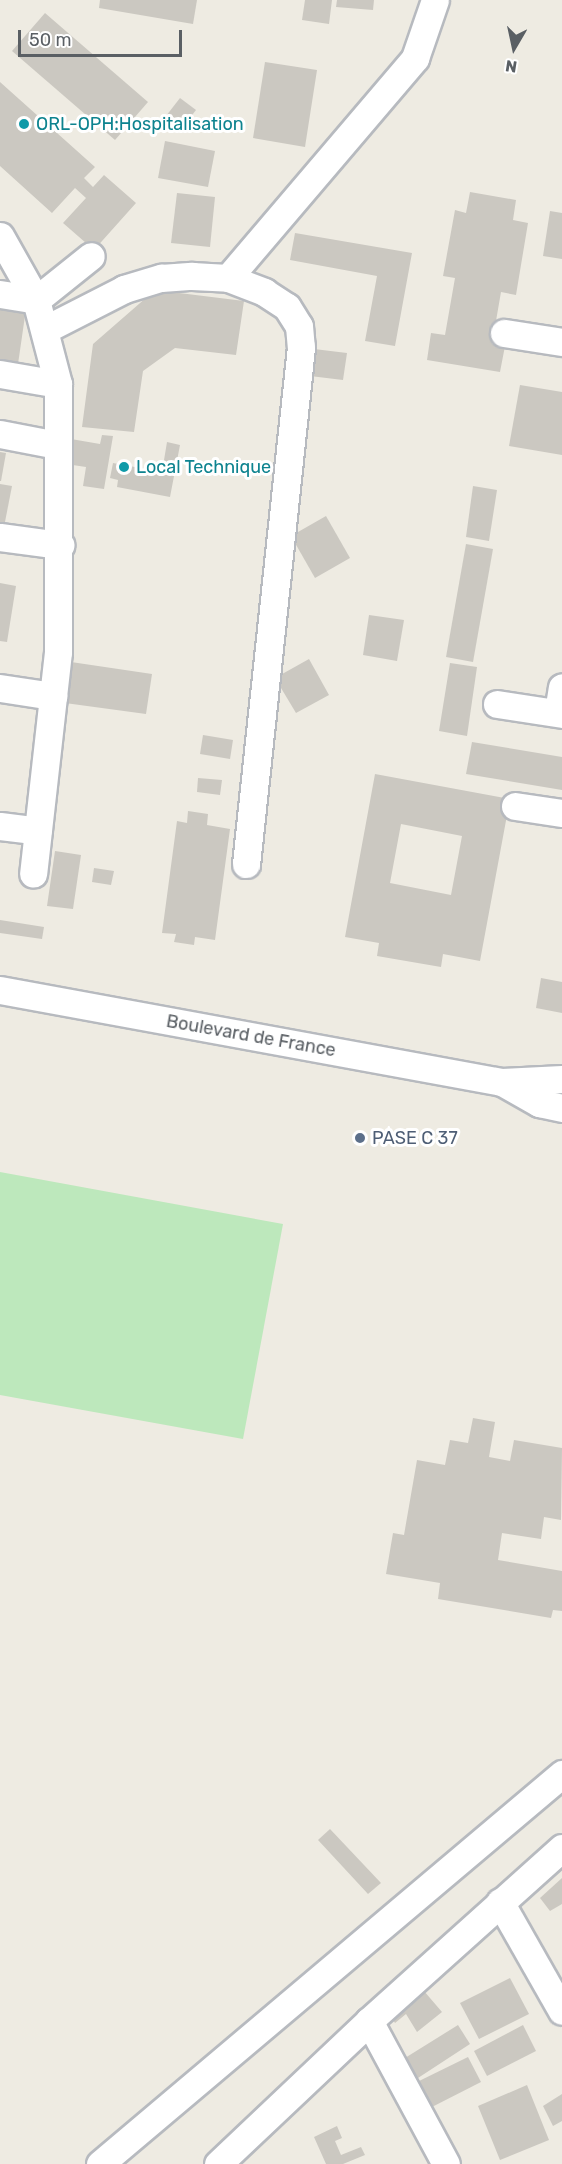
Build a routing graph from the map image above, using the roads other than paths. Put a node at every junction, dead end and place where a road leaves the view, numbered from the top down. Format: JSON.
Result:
{"nodes":[{"id":1,"x":435,"y":0,"type":"edge"},
{"id":2,"x":0,"y":236,"type":"edge"},
{"id":3,"x":91,"y":256,"type":"dead end"},
{"id":4,"x":228,"y":278,"type":"junction"},
{"id":5,"x":0,"y":294,"type":"edge"},
{"id":6,"x":36,"y":300,"type":"junction"},
{"id":7,"x":46,"y":329,"type":"junction"},
{"id":8,"x":504,"y":333,"type":"dead end"},
{"id":9,"x":562,"y":342,"type":"edge"},
{"id":10,"x":0,"y":374,"type":"edge"},
{"id":11,"x":58,"y":384,"type":"junction"},
{"id":12,"x":0,"y":434,"type":"edge"},
{"id":13,"x":57,"y":445,"type":"junction"},
{"id":14,"x":0,"y":537,"type":"edge"},
{"id":15,"x":60,"y":545,"type":"junction"},
{"id":16,"x":0,"y":688,"type":"edge"},
{"id":17,"x":53,"y":696,"type":"junction"},
{"id":18,"x":497,"y":704,"type":"dead end"},
{"id":19,"x":561,"y":705,"type":"edge"},
{"id":20,"x":515,"y":806,"type":"dead end"},
{"id":21,"x":562,"y":813,"type":"edge"},
{"id":22,"x":0,"y":826,"type":"edge"},
{"id":23,"x":38,"y":831,"type":"junction"},
{"id":24,"x":246,"y":864,"type":"dead end"},
{"id":25,"x":33,"y":874,"type":"dead end"},
{"id":26,"x":0,"y":990,"type":"edge"},
{"id":27,"x":562,"y":1079,"type":"edge"},
{"id":28,"x":502,"y":1082,"type":"junction"},
{"id":29,"x":562,"y":1108,"type":"edge"},
{"id":30,"x":562,"y":1774,"type":"edge"},
{"id":31,"x":562,"y":1848,"type":"edge"},
{"id":32,"x":500,"y":1902,"type":"junction"},
{"id":33,"x":562,"y":2011,"type":"edge"},
{"id":34,"x":369,"y":2021,"type":"junction"},
{"id":35,"x":227,"y":2161,"type":"edge"},
{"id":36,"x":100,"y":2164,"type":"edge"},
{"id":37,"x":446,"y":2164,"type":"edge"}],
"edges":[{"from":1,"to":4,"type":"street"},
{"from":2,"to":6,"type":"street"},
{"from":3,"to":6,"type":"street"},
{"from":4,"to":7,"type":"street"},
{"from":4,"to":24,"type":"street"},
{"from":5,"to":6,"type":"street"},
{"from":6,"to":7,"type":"street"},
{"from":7,"to":11,"type":"street"},
{"from":8,"to":9,"type":"street"},
{"from":10,"to":11,"type":"street"},
{"from":11,"to":13,"type":"street"},
{"from":12,"to":13,"type":"street"},
{"from":13,"to":15,"type":"street"},
{"from":14,"to":15,"type":"street"},
{"from":15,"to":17,"type":"street"},
{"from":16,"to":17,"type":"street"},
{"from":17,"to":23,"type":"street"},
{"from":18,"to":19,"type":"street"},
{"from":20,"to":21,"type":"street"},
{"from":22,"to":23,"type":"street"},
{"from":23,"to":25,"type":"street"},
{"from":26,"to":28,"type":"street","name":"Boulevard de France"},
{"from":27,"to":28,"type":"street","name":"Boulevard de France"},
{"from":28,"to":29,"type":"street","name":"Boulevard de France"},
{"from":30,"to":36,"type":"street"},
{"from":31,"to":32,"type":"street"},
{"from":32,"to":33,"type":"street"},
{"from":32,"to":34,"type":"street"},
{"from":34,"to":35,"type":"street"},
{"from":34,"to":37,"type":"street"}]}
